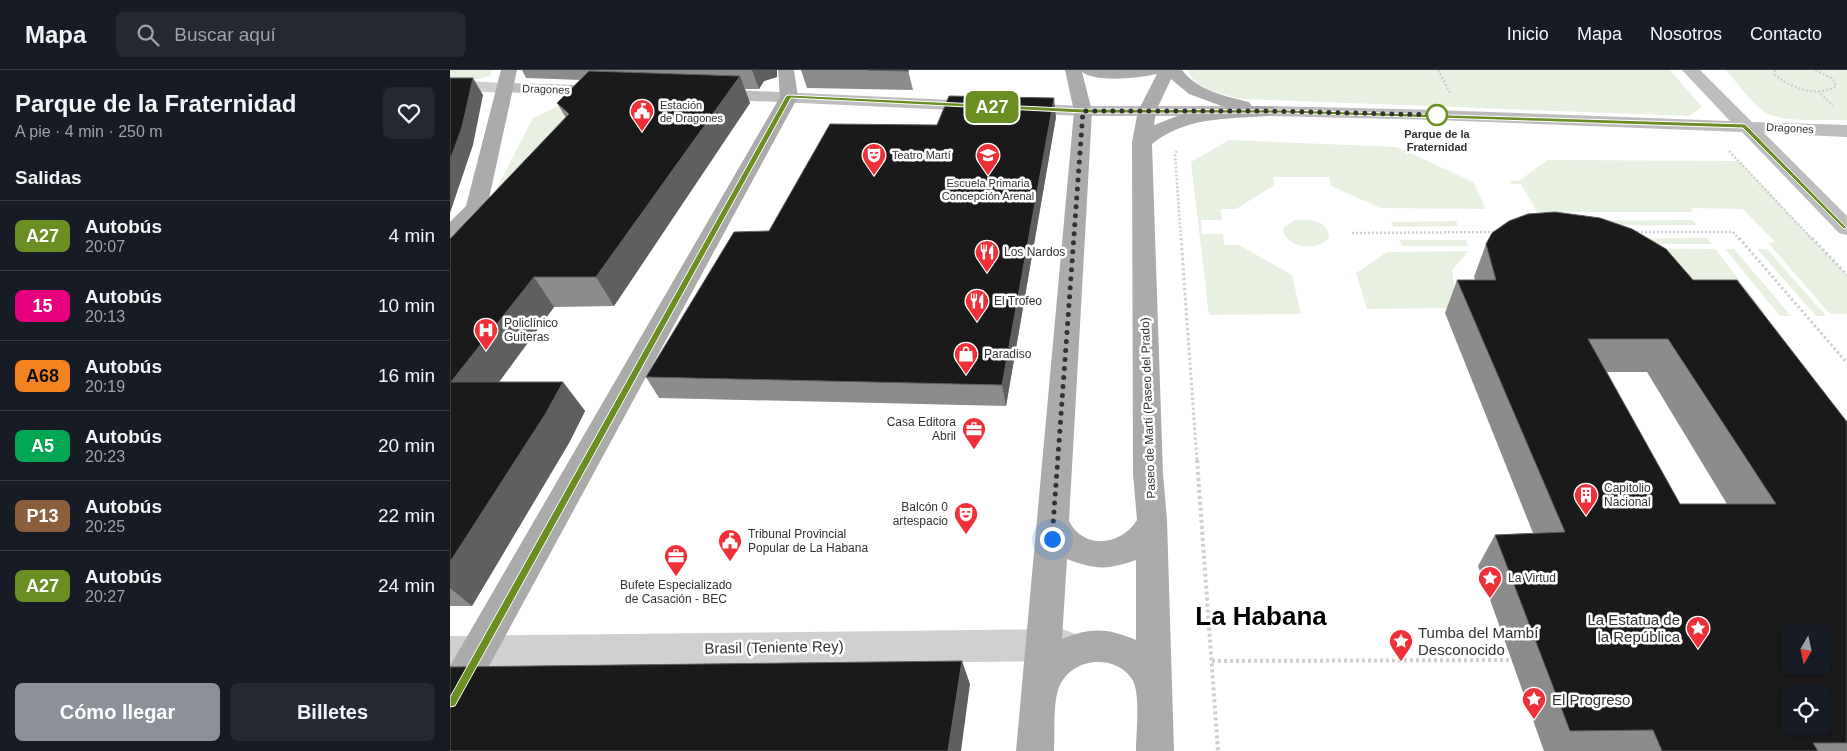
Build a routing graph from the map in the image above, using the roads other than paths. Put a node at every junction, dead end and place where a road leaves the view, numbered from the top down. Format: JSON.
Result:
{"nodes":[{"id":1,"x":786,"y":70,"type":"edge"},
{"id":2,"x":1073,"y":70,"type":"edge"},
{"id":3,"x":1090,"y":70,"type":"edge"},
{"id":4,"x":1151,"y":70,"type":"edge"},
{"id":5,"x":1167,"y":70,"type":"edge"},
{"id":6,"x":1173,"y":70,"type":"edge"},
{"id":7,"x":1690,"y":70,"type":"edge"},
{"id":8,"x":507,"y":79,"type":"edge"},
{"id":9,"x":450,"y":86,"type":"edge"},
{"id":10,"x":622,"y":91,"type":"edge"},
{"id":11,"x":691,"y":94,"type":"edge"},
{"id":12,"x":789,"y":96,"type":"junction"},
{"id":13,"x":1083,"y":111,"type":"junction"},
{"id":14,"x":1147,"y":111,"type":"junction"},
{"id":15,"x":1267,"y":111,"type":"junction"},
{"id":16,"x":1745,"y":126,"type":"junction"},
{"id":17,"x":1847,"y":131,"type":"edge"},
{"id":18,"x":1142,"y":142,"type":"junction"},
{"id":19,"x":1847,"y":228,"type":"edge"},
{"id":20,"x":450,"y":235,"type":"edge"},
{"id":21,"x":1152,"y":520,"type":"junction"},
{"id":22,"x":1054,"y":521,"type":"junction"},
{"id":23,"x":1042,"y":645,"type":"junction"},
{"id":24,"x":1097,"y":646,"type":"junction"},
{"id":25,"x":464,"y":652,"type":"edge"},
{"id":26,"x":1153,"y":687,"type":"junction"},
{"id":27,"x":1040,"y":689,"type":"junction"},
{"id":28,"x":450,"y":701,"type":"edge"},
{"id":29,"x":1035,"y":751,"type":"edge"},
{"id":30,"x":1155,"y":751,"type":"edge"}],
"edges":[{"from":1,"to":12,"type":"main road"},
{"from":2,"to":13,"type":"main road"},
{"from":3,"to":4,"type":"main road"},
{"from":5,"to":14,"type":"main road","name":"Paseo de Martí (Paseo del Prado)"},
{"from":6,"to":15,"type":"main road"},
{"from":7,"to":16,"type":"main road"},
{"from":8,"to":9,"type":"street"},
{"from":8,"to":10,"type":"main road","name":"Dragones"},
{"from":8,"to":20,"type":"main road"},
{"from":11,"to":12,"type":"main road","name":"Dragones"},
{"from":12,"to":13,"type":"main road","name":"Dragones"},
{"from":12,"to":25,"type":"main road"},
{"from":13,"to":14,"type":"main road","name":"Dragones"},
{"from":13,"to":22,"type":"main road"},
{"from":14,"to":15,"type":"main road","name":"Dragones"},
{"from":14,"to":18,"type":"main road","name":"Paseo de Martí (Paseo del Prado)"},
{"from":15,"to":16,"type":"main road","name":"Dragones"},
{"from":15,"to":18,"type":"main road"},
{"from":16,"to":17,"type":"main road","name":"Dragones"},
{"from":16,"to":19,"type":"main road"},
{"from":18,"to":21,"type":"main road","name":"Paseo de Martí (Paseo del Prado)"},
{"from":21,"to":22,"type":"main road"},
{"from":21,"to":26,"type":"main road","name":"Paseo de Martí (Paseo del Prado)"},
{"from":22,"to":23,"type":"main road"},
{"from":23,"to":24,"type":"street","name":"Brasil (Teniente Rey)"},
{"from":23,"to":25,"type":"street","name":"Brasil (Teniente Rey)"},
{"from":23,"to":27,"type":"main road"},
{"from":24,"to":26,"type":"main road"},
{"from":24,"to":27,"type":"main road"},
{"from":25,"to":28,"type":"main road"},
{"from":26,"to":30,"type":"main road","name":"Paseo de Martí (Paseo del Prado)"},
{"from":27,"to":29,"type":"main road"}]}
